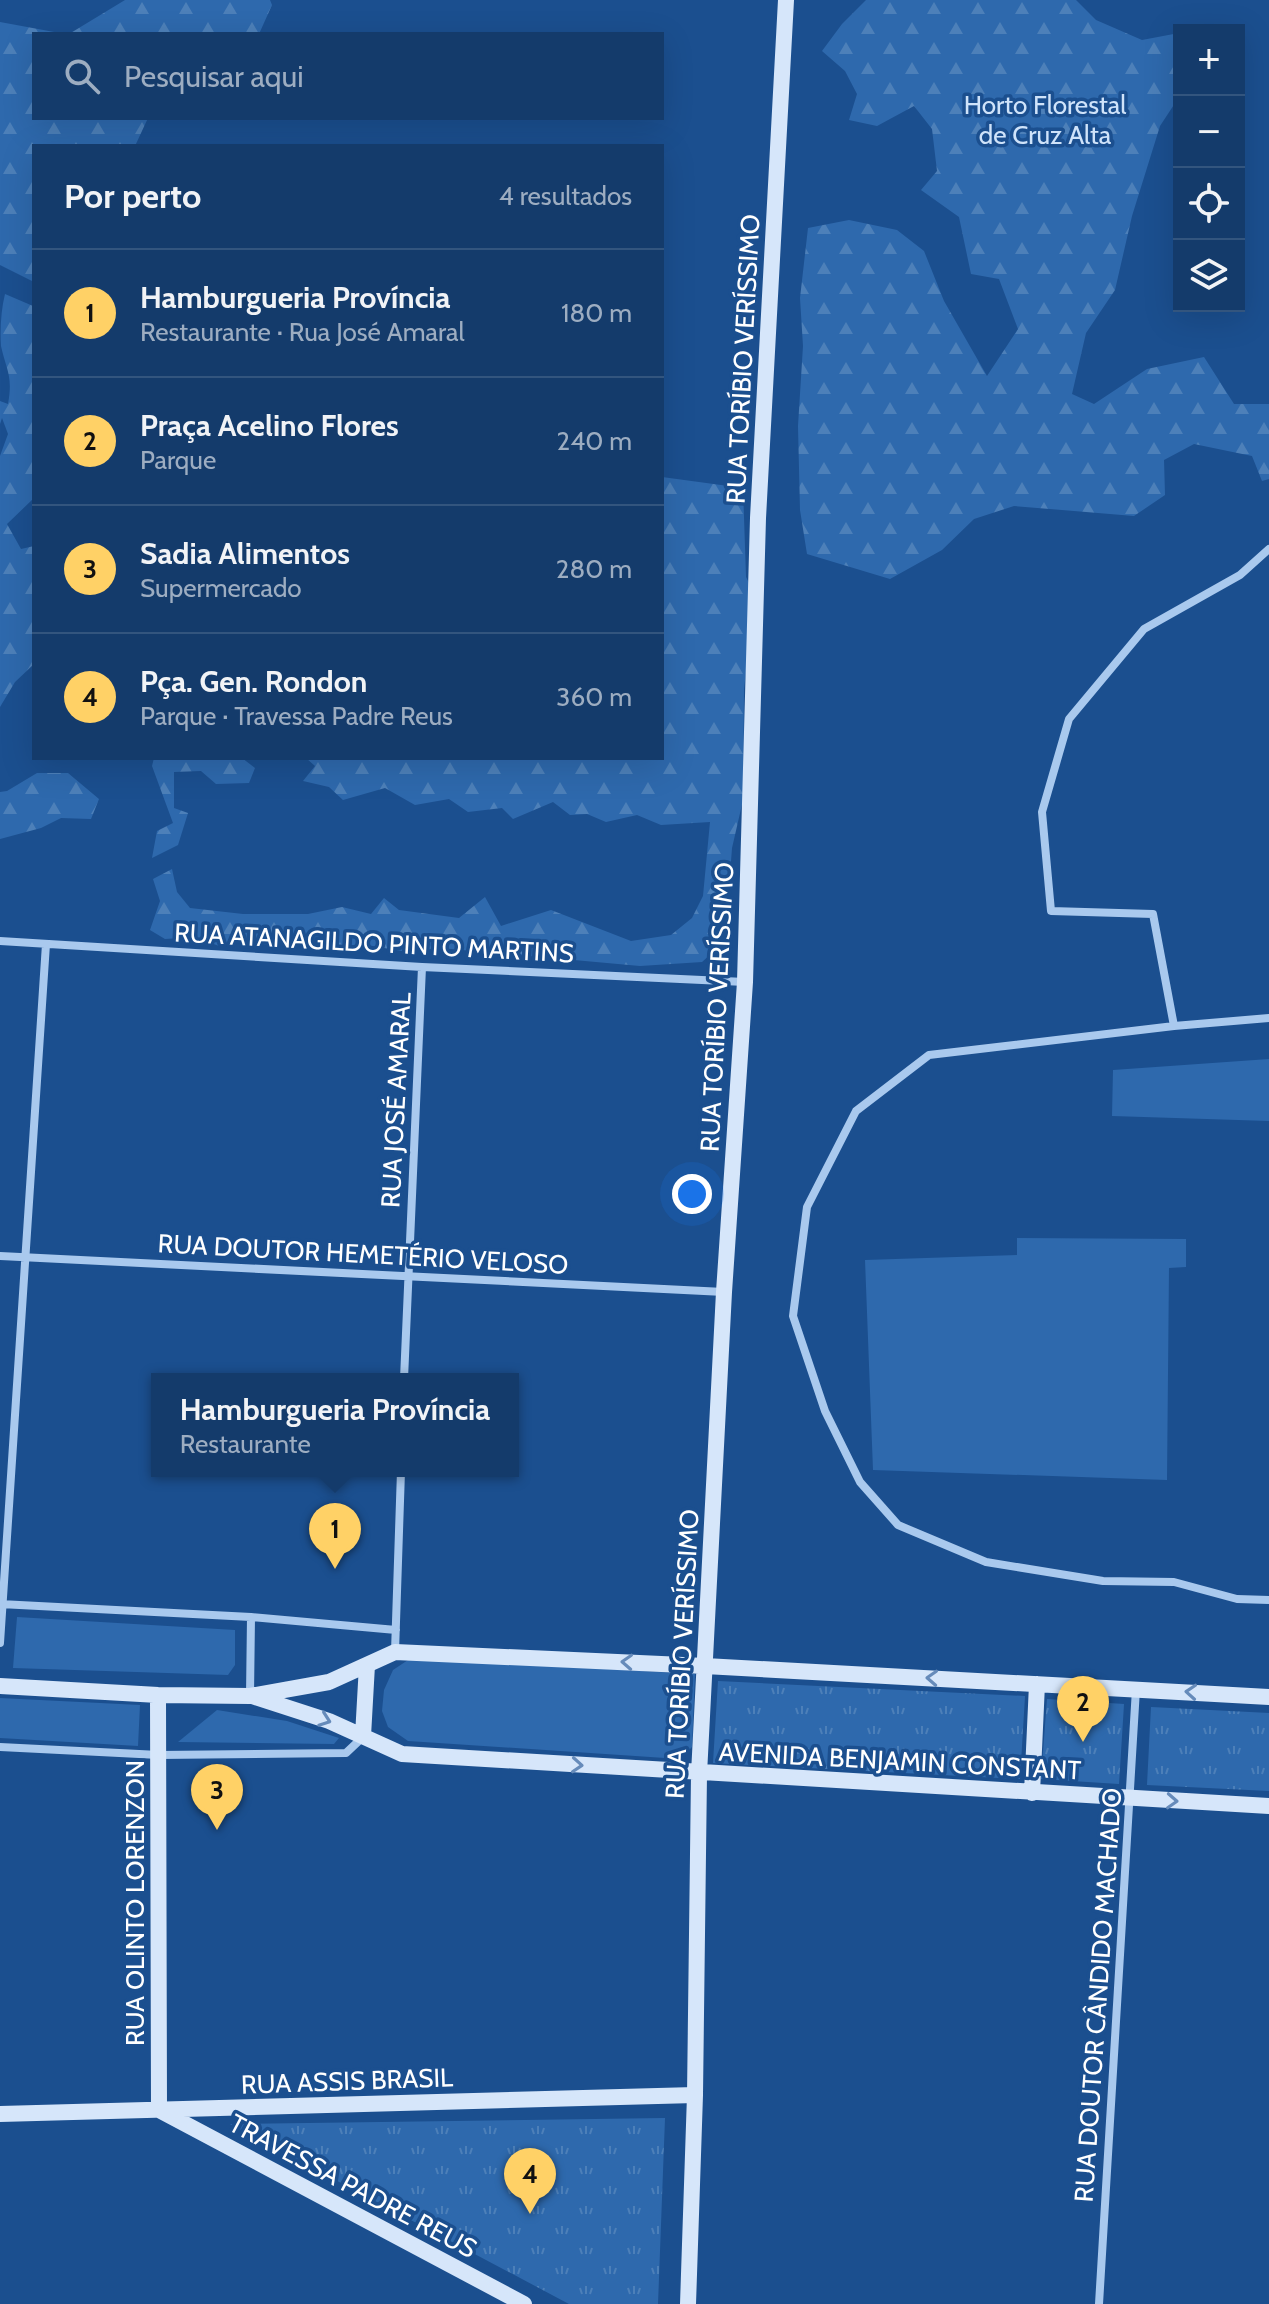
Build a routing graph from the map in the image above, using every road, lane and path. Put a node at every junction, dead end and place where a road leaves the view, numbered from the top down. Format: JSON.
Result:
{"nodes":[{"id":1,"x":786,"y":0,"type":"edge"},
{"id":2,"x":1269,"y":549,"type":"edge"},
{"id":3,"x":0,"y":941,"type":"edge"},
{"id":4,"x":46,"y":944,"type":"junction"},
{"id":5,"x":422,"y":967,"type":"junction"},
{"id":6,"x":745,"y":982,"type":"junction"},
{"id":7,"x":1269,"y":1018,"type":"edge"},
{"id":8,"x":1174,"y":1026,"type":"junction"},
{"id":9,"x":0,"y":1256,"type":"edge"},
{"id":10,"x":26,"y":1257,"type":"junction"},
{"id":11,"x":408,"y":1277,"type":"junction"},
{"id":12,"x":724,"y":1292,"type":"junction"},
{"id":13,"x":404,"y":1373,"type":"edge"},
{"id":14,"x":401,"y":1477,"type":"edge"},
{"id":15,"x":1269,"y":1600,"type":"edge"},
{"id":16,"x":1,"y":1604,"type":"edge"},
{"id":17,"x":251,"y":1617,"type":"junction"},
{"id":18,"x":396,"y":1630,"type":"junction"},
{"id":19,"x":0,"y":1643,"type":"edge"},
{"id":20,"x":395,"y":1652,"type":"junction"},
{"id":21,"x":367,"y":1665,"type":"junction"},
{"id":22,"x":705,"y":1666,"type":"junction"},
{"id":23,"x":1037,"y":1684,"type":"junction"},
{"id":24,"x":0,"y":1686,"type":"edge"},
{"id":25,"x":1136,"y":1689,"type":"junction"},
{"id":26,"x":158,"y":1695,"type":"junction"},
{"id":27,"x":250,"y":1696,"type":"junction"},
{"id":28,"x":1269,"y":1697,"type":"edge"},
{"id":29,"x":363,"y":1736,"type":"junction"},
{"id":30,"x":0,"y":1747,"type":"edge"},
{"id":31,"x":159,"y":1755,"type":"junction"},
{"id":32,"x":699,"y":1774,"type":"junction"},
{"id":33,"x":1032,"y":1793,"type":"junction"},
{"id":34,"x":1131,"y":1799,"type":"junction"},
{"id":35,"x":1269,"y":1806,"type":"edge"},
{"id":36,"x":695,"y":2095,"type":"junction"},
{"id":37,"x":159,"y":2110,"type":"junction"},
{"id":38,"x":0,"y":2114,"type":"edge"},
{"id":39,"x":524,"y":2304,"type":"edge"},
{"id":40,"x":688,"y":2304,"type":"edge"},
{"id":41,"x":1099,"y":2304,"type":"edge"}],
"edges":[{"from":1,"to":6,"type":"street","name":"RUA TORÍBIO VERÍSSIMO"},
{"from":2,"to":8,"type":"street"},
{"from":3,"to":4,"type":"street","name":"RUA ATANAGILDO PINTO MARTINS"},
{"from":4,"to":5,"type":"street","name":"RUA ATANAGILDO PINTO MARTINS"},
{"from":4,"to":10,"type":"street"},
{"from":5,"to":6,"type":"street","name":"RUA ATANAGILDO PINTO MARTINS"},
{"from":5,"to":11,"type":"street","name":"RUA JOSÉ AMARAL"},
{"from":6,"to":12,"type":"street","name":"RUA TORÍBIO VERÍSSIMO"},
{"from":7,"to":8,"type":"street"},
{"from":8,"to":15,"type":"street"},
{"from":9,"to":10,"type":"street","name":"RUA DOUTOR HEMETÉRIO VELOSO"},
{"from":10,"to":11,"type":"street","name":"RUA DOUTOR HEMETÉRIO VELOSO"},
{"from":10,"to":16,"type":"street"},
{"from":11,"to":12,"type":"street","name":"RUA DOUTOR HEMETÉRIO VELOSO"},
{"from":11,"to":13,"type":"street","name":"RUA JOSÉ AMARAL"},
{"from":12,"to":22,"type":"street","name":"RUA TORÍBIO VERÍSSIMO"},
{"from":14,"to":18,"type":"street"},
{"from":16,"to":17,"type":"street"},
{"from":16,"to":19,"type":"street"},
{"from":17,"to":18,"type":"street"},
{"from":17,"to":27,"type":"street"},
{"from":18,"to":20,"type":"street"},
{"from":20,"to":21,"type":"street","name":"AVENIDA BENJAMIN CONSTANT"},
{"from":22,"to":20,"type":"street","name":"AVENIDA BENJAMIN CONSTANT","one_way":true},
{"from":21,"to":27,"type":"street","name":"AVENIDA BENJAMIN CONSTANT"},
{"from":21,"to":29,"type":"street"},
{"from":23,"to":22,"type":"street","name":"AVENIDA BENJAMIN CONSTANT","one_way":true},
{"from":22,"to":32,"type":"street","name":"RUA TORÍBIO VERÍSSIMO"},
{"from":23,"to":25,"type":"street","name":"AVENIDA BENJAMIN CONSTANT"},
{"from":23,"to":33,"type":"street"},
{"from":24,"to":26,"type":"street","name":"AVENIDA BENJAMIN CONSTANT"},
{"from":28,"to":25,"type":"street","name":"AVENIDA BENJAMIN CONSTANT","one_way":true},
{"from":25,"to":34,"type":"street","name":"RUA DOUTOR CÂNDIDO MACHADO"},
{"from":26,"to":27,"type":"street","name":"AVENIDA BENJAMIN CONSTANT"},
{"from":26,"to":31,"type":"street","name":"RUA OLINTO LORENZON"},
{"from":27,"to":29,"type":"street","name":"AVENIDA BENJAMIN CONSTANT","one_way":true},
{"from":29,"to":31,"type":"street"},
{"from":29,"to":32,"type":"street","name":"AVENIDA BENJAMIN CONSTANT","one_way":true},
{"from":30,"to":31,"type":"street"},
{"from":31,"to":37,"type":"street","name":"RUA OLINTO LORENZON"},
{"from":32,"to":33,"type":"street","name":"AVENIDA BENJAMIN CONSTANT"},
{"from":32,"to":36,"type":"street","name":"RUA TORÍBIO VERÍSSIMO"},
{"from":33,"to":34,"type":"street","name":"AVENIDA BENJAMIN CONSTANT"},
{"from":34,"to":35,"type":"street","name":"AVENIDA BENJAMIN CONSTANT","one_way":true},
{"from":34,"to":41,"type":"street","name":"RUA DOUTOR CÂNDIDO MACHADO"},
{"from":36,"to":37,"type":"street","name":"RUA ASSIS BRASIL"},
{"from":36,"to":40,"type":"street","name":"RUA TORÍBIO VERÍSSIMO"},
{"from":37,"to":38,"type":"street","name":"RUA ASSIS BRASIL"},
{"from":37,"to":39,"type":"street","name":"TRAVESSA PADRE REUS"}]}
